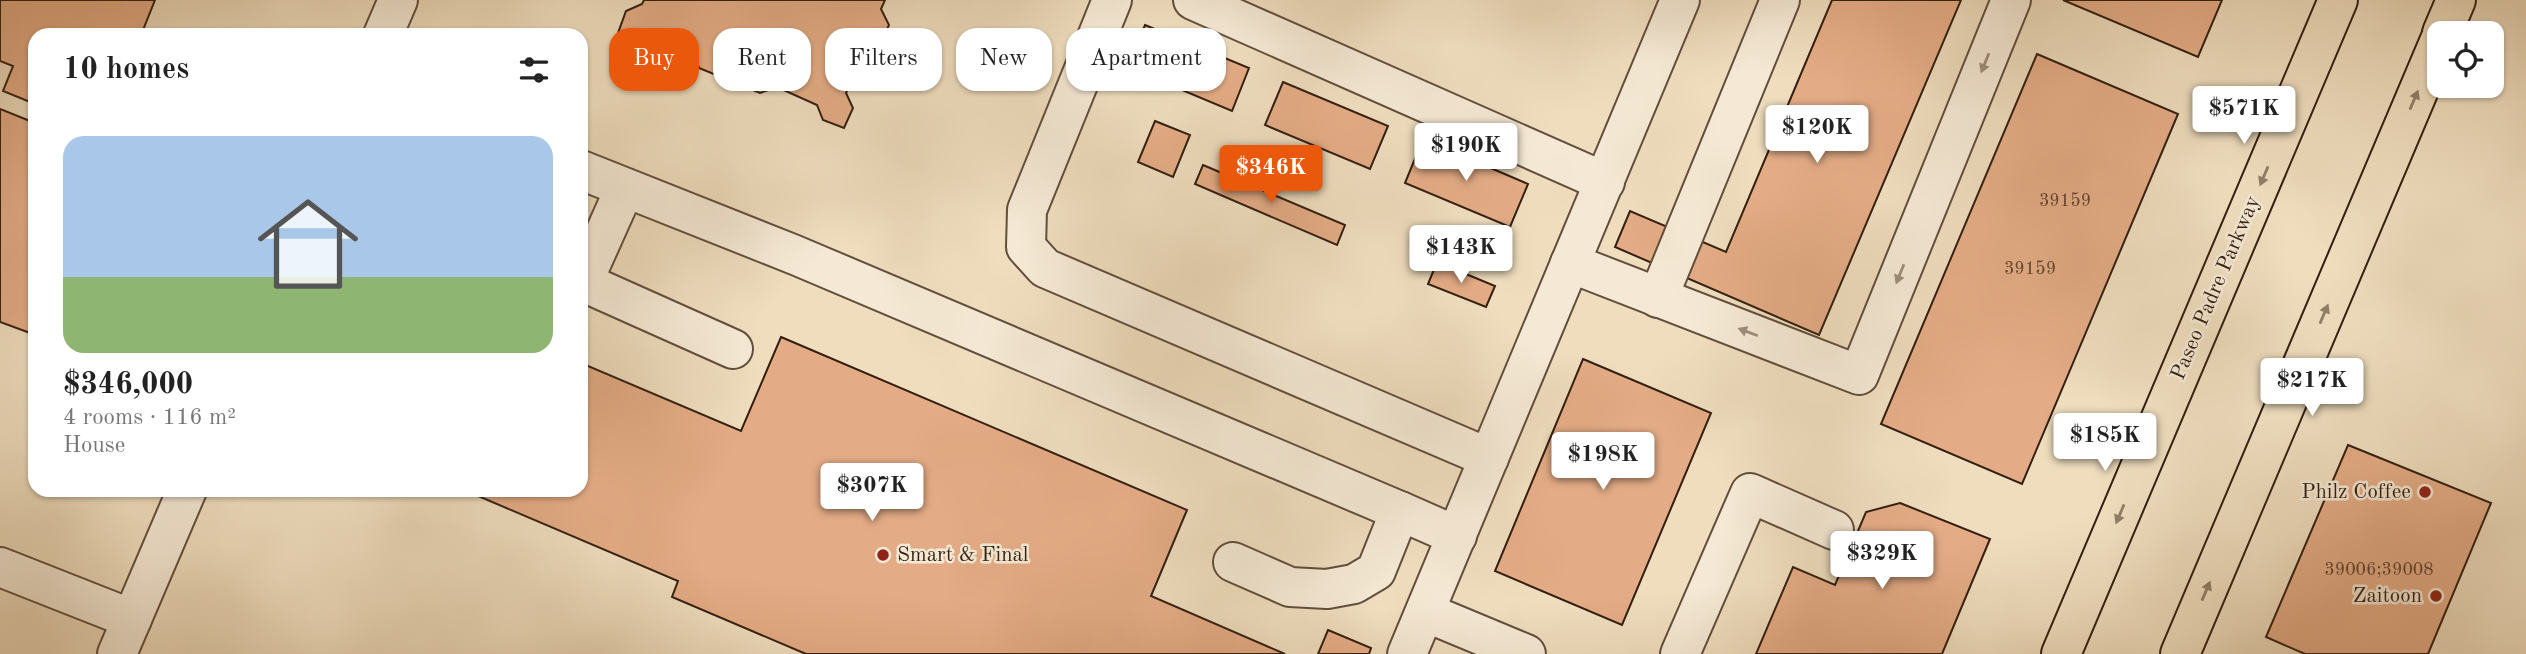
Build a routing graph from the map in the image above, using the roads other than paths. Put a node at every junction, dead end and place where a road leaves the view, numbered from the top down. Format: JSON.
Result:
{"nodes":[{"id":1,"x":398,"y":0,"type":"edge"},
{"id":2,"x":1112,"y":0,"type":"edge"},
{"id":3,"x":1193,"y":0,"type":"edge"},
{"id":4,"x":1680,"y":0,"type":"edge"},
{"id":5,"x":1780,"y":0,"type":"edge"},
{"id":6,"x":2011,"y":0,"type":"edge"},
{"id":7,"x":2338,"y":0,"type":"edge"},
{"id":8,"x":2456,"y":0,"type":"edge"},
{"id":9,"x":2447,"y":21,"type":"edge"},
{"id":10,"x":386,"y":28,"type":"edge"},
{"id":11,"x":2427,"y":71,"type":"edge"},
{"id":12,"x":588,"y":173,"type":"edge"},
{"id":13,"x":1605,"y":182,"type":"junction"},
{"id":14,"x":625,"y":188,"type":"junction"},
{"id":15,"x":1570,"y":263,"type":"junction"},
{"id":16,"x":588,"y":271,"type":"edge"},
{"id":17,"x":588,"y":284,"type":"edge"},
{"id":18,"x":1658,"y":298,"type":"junction"},
{"id":19,"x":733,"y":349,"type":"dead end"},
{"id":20,"x":1489,"y":458,"type":"junction"},
{"id":21,"x":184,"y":497,"type":"edge"},
{"id":22,"x":1400,"y":511,"type":"junction"},
{"id":23,"x":1834,"y":530,"type":"dead end"},
{"id":24,"x":1457,"y":536,"type":"junction"},
{"id":25,"x":1233,"y":562,"type":"dead end"},
{"id":26,"x":0,"y":567,"type":"edge"},
{"id":27,"x":1425,"y":612,"type":"junction"},
{"id":28,"x":131,"y":620,"type":"junction"},
{"id":29,"x":117,"y":654,"type":"edge"},
{"id":30,"x":1408,"y":654,"type":"edge"},
{"id":31,"x":1526,"y":654,"type":"edge"},
{"id":32,"x":1680,"y":654,"type":"edge"},
{"id":33,"x":2061,"y":654,"type":"edge"},
{"id":34,"x":2180,"y":654,"type":"edge"}],
"edges":[{"from":1,"to":10,"type":"street"},
{"from":2,"to":20,"type":"street"},
{"from":3,"to":13,"type":"street"},
{"from":4,"to":13,"type":"street"},
{"from":5,"to":18,"type":"street"},
{"from":6,"to":18,"type":"street","one_way":true},
{"from":7,"to":33,"type":"main road","name":"Paseo Padre Parkway","one_way":true},
{"from":8,"to":9,"type":"main road"},
{"from":34,"to":11,"type":"main road","one_way":true},
{"from":12,"to":14,"type":"street"},
{"from":13,"to":15,"type":"street"},
{"from":14,"to":16,"type":"street"},
{"from":14,"to":22,"type":"street"},
{"from":15,"to":18,"type":"street"},
{"from":15,"to":20,"type":"street"},
{"from":17,"to":19,"type":"street"},
{"from":20,"to":24,"type":"street"},
{"from":21,"to":28,"type":"street"},
{"from":22,"to":24,"type":"street"},
{"from":22,"to":25,"type":"street"},
{"from":23,"to":32,"type":"street"},
{"from":24,"to":27,"type":"street"},
{"from":26,"to":28,"type":"street"},
{"from":27,"to":30,"type":"street"},
{"from":27,"to":31,"type":"street"},
{"from":28,"to":29,"type":"street"}]}
